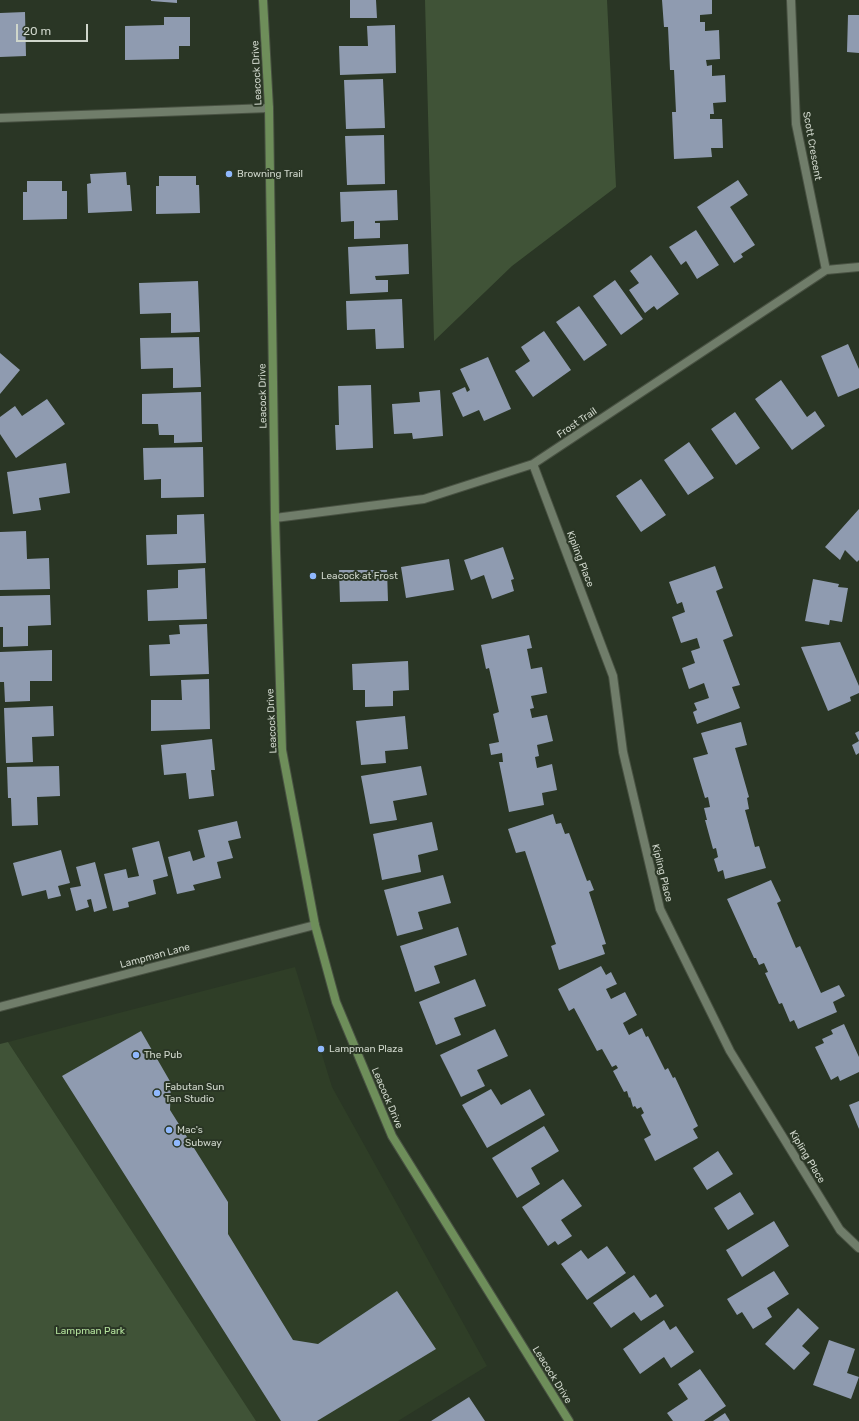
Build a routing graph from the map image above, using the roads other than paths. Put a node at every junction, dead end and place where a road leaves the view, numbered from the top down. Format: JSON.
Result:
{"nodes":[{"id":1,"x":263,"y":0,"type":"edge"},
{"id":2,"x":790,"y":0,"type":"edge"},
{"id":3,"x":269,"y":108,"type":"junction"},
{"id":4,"x":0,"y":118,"type":"edge"},
{"id":5,"x":859,"y":267,"type":"edge"},
{"id":6,"x":826,"y":270,"type":"junction"},
{"id":7,"x":533,"y":464,"type":"junction"},
{"id":8,"x":275,"y":518,"type":"junction"},
{"id":9,"x":316,"y":925,"type":"junction"},
{"id":10,"x":0,"y":1007,"type":"edge"},
{"id":11,"x":859,"y":1248,"type":"edge"},
{"id":12,"x":569,"y":1421,"type":"edge"}],
"edges":[{"from":1,"to":3,"type":"street","name":"Leacock Drive"},
{"from":2,"to":6,"type":"street","name":"Scott Crescent"},
{"from":3,"to":4,"type":"street"},
{"from":3,"to":8,"type":"street","name":"Leacock Drive"},
{"from":5,"to":6,"type":"street","name":"Frost Trail"},
{"from":6,"to":7,"type":"street","name":"Frost Trail"},
{"from":7,"to":8,"type":"street","name":"Frost Trail"},
{"from":7,"to":11,"type":"street","name":"Kipling Place"},
{"from":8,"to":9,"type":"street","name":"Leacock Drive"},
{"from":9,"to":10,"type":"street","name":"Lampman Lane"},
{"from":9,"to":12,"type":"street","name":"Leacock Drive"}]}
